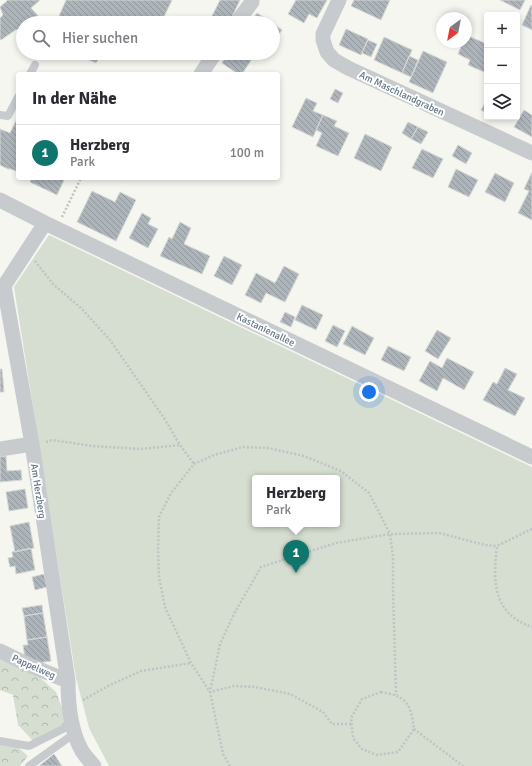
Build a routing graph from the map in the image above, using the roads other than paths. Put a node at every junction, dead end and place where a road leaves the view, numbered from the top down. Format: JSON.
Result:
{"nodes":[{"id":1,"x":252,"y":0,"type":"edge"},
{"id":2,"x":339,"y":0,"type":"edge"},
{"id":3,"x":241,"y":16,"type":"edge"},
{"id":4,"x":210,"y":60,"type":"edge"},
{"id":5,"x":35,"y":65,"type":"dead end"},
{"id":6,"x":31,"y":72,"type":"edge"},
{"id":7,"x":202,"y":72,"type":"edge"},
{"id":8,"x":16,"y":101,"type":"edge"},
{"id":9,"x":0,"y":116,"type":"edge"},
{"id":10,"x":532,"y":153,"type":"edge"},
{"id":11,"x":0,"y":200,"type":"edge"},
{"id":12,"x":51,"y":226,"type":"junction"},
{"id":13,"x":32,"y":444,"type":"junction"},
{"id":14,"x":0,"y":449,"type":"edge"},
{"id":15,"x":532,"y":457,"type":"edge"},
{"id":16,"x":0,"y":651,"type":"edge"},
{"id":17,"x":68,"y":681,"type":"junction"},
{"id":18,"x":74,"y":729,"type":"junction"},
{"id":19,"x":0,"y":741,"type":"edge"},
{"id":20,"x":29,"y":766,"type":"edge"},
{"id":21,"x":94,"y":766,"type":"edge"}],
"edges":[{"from":1,"to":3,"type":"street"},
{"from":2,"to":10,"type":"street","name":"Am Maschlandgraben"},
{"from":4,"to":7,"type":"street"},
{"from":5,"to":6,"type":"lane"},
{"from":8,"to":9,"type":"lane"},
{"from":11,"to":12,"type":"street","name":"Kastanienallee"},
{"from":12,"to":13,"type":"street","name":"Am Herzberg"},
{"from":12,"to":15,"type":"street","name":"Kastanienallee"},
{"from":13,"to":14,"type":"street"},
{"from":13,"to":17,"type":"street","name":"Am Herzberg"},
{"from":16,"to":17,"type":"street","name":"Pappelweg"},
{"from":17,"to":18,"type":"street","name":"Am Herzberg"},
{"from":18,"to":19,"type":"lane"},
{"from":18,"to":20,"type":"lane"},
{"from":18,"to":21,"type":"street","name":"Am Herzberg"}]}
